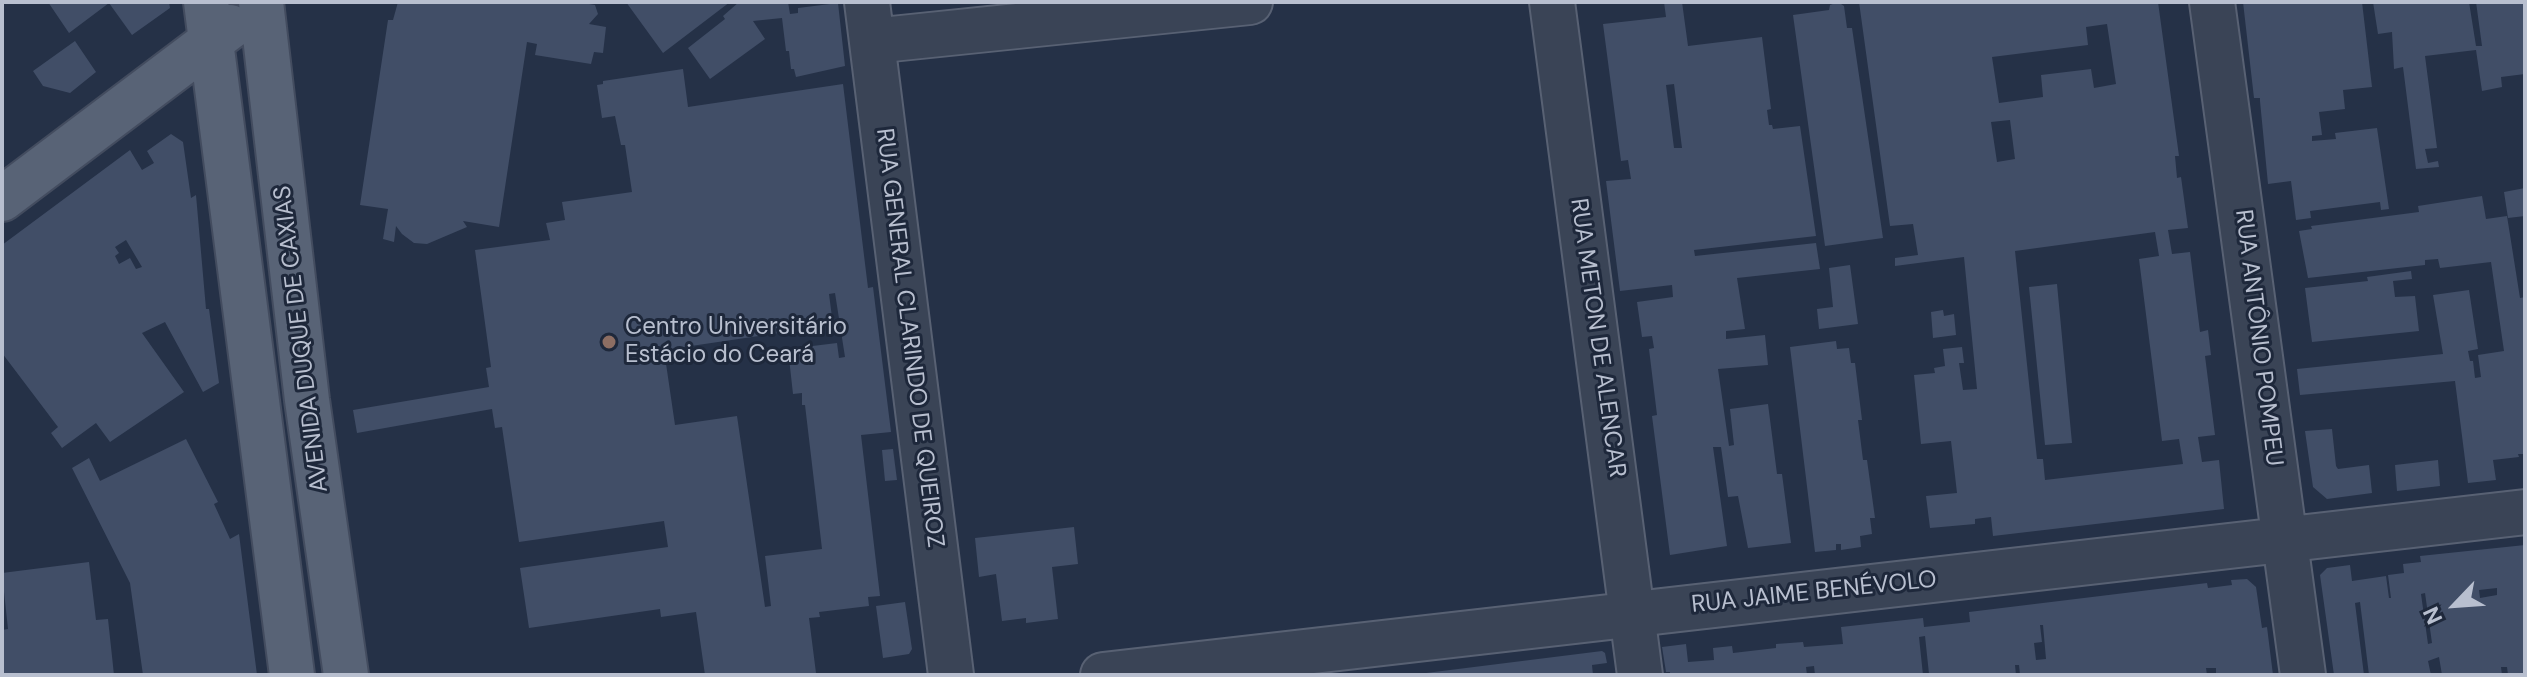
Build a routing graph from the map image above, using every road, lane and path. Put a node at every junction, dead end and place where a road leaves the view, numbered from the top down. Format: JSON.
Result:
{"nodes":[{"id":1,"x":1250,"y":2,"type":"edge"},
{"id":2,"x":1552,"y":2,"type":"edge"},
{"id":3,"x":2212,"y":2,"type":"edge"},
{"id":4,"x":262,"y":3,"type":"edge"},
{"id":5,"x":209,"y":22,"type":"edge"},
{"id":6,"x":869,"y":22,"type":"edge"},
{"id":7,"x":2,"y":199,"type":"edge"},
{"id":8,"x":2525,"y":512,"type":"edge"},
{"id":9,"x":2284,"y":541,"type":"junction"},
{"id":10,"x":1632,"y":613,"type":"junction"},
{"id":11,"x":292,"y":675,"type":"edge"},
{"id":12,"x":346,"y":675,"type":"edge"},
{"id":13,"x":951,"y":675,"type":"edge"},
{"id":14,"x":1103,"y":675,"type":"edge"},
{"id":15,"x":1640,"y":675,"type":"edge"},
{"id":16,"x":2303,"y":675,"type":"edge"}],
"edges":[{"from":1,"to":6,"type":"street"},
{"from":2,"to":10,"type":"street","name":"RUA METON DE ALENCAR"},
{"from":3,"to":9,"type":"street","name":"RUA ANTÔNIO POMPEU"},
{"from":4,"to":5,"type":"main road"},
{"from":4,"to":12,"type":"main road","name":"AVENIDA DUQUE DE CAXIAS"},
{"from":5,"to":7,"type":"main road"},
{"from":5,"to":11,"type":"main road"},
{"from":6,"to":13,"type":"street","name":"RUA GENERAL CLARINDO DE QUEIROZ"},
{"from":8,"to":9,"type":"street","name":"RUA JAIME BENÉVOLO"},
{"from":9,"to":10,"type":"street","name":"RUA JAIME BENÉVOLO"},
{"from":9,"to":16,"type":"street","name":"RUA ANTÔNIO POMPEU"},
{"from":10,"to":14,"type":"street","name":"RUA JAIME BENÉVOLO"},
{"from":10,"to":15,"type":"street","name":"RUA METON DE ALENCAR"}]}
